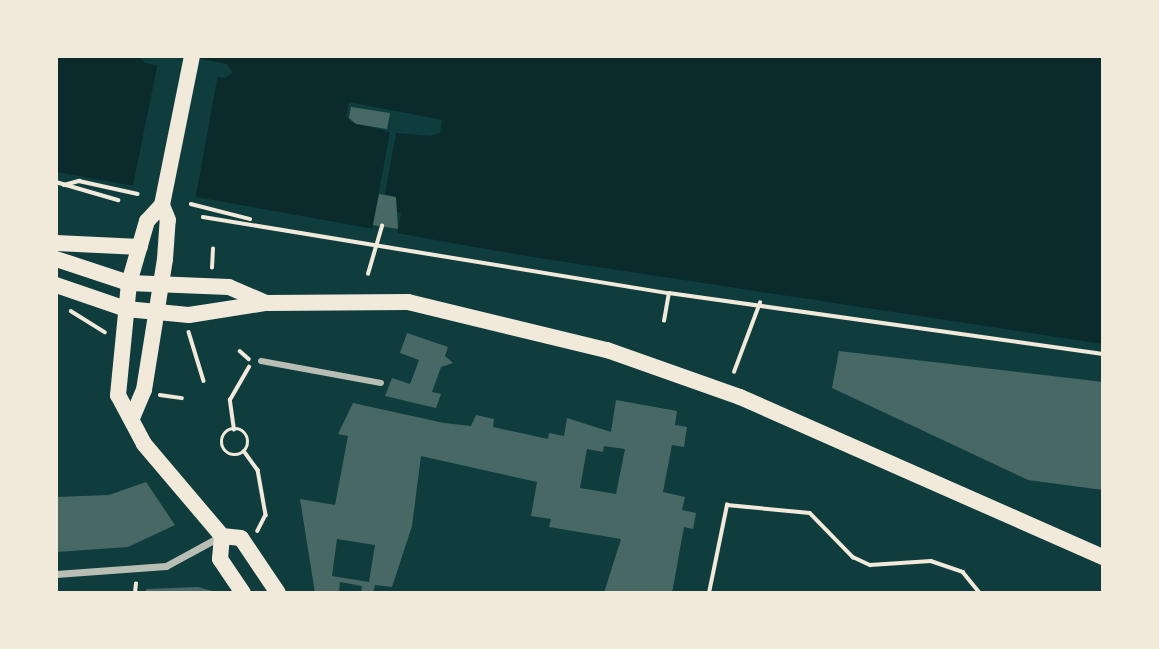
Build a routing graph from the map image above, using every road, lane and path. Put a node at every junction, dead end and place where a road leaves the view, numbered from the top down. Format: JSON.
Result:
{"nodes":[{"id":1,"x":191,"y":56,"type":"edge"},
{"id":2,"x":56,"y":182,"type":"edge"},
{"id":3,"x":64,"y":185,"type":"junction"},
{"id":4,"x":138,"y":194,"type":"dead end"},
{"id":5,"x":118,"y":200,"type":"dead end"},
{"id":6,"x":163,"y":200,"type":"junction"},
{"id":7,"x":191,"y":204,"type":"dead end"},
{"id":8,"x":203,"y":217,"type":"dead end"},
{"id":9,"x":251,"y":220,"type":"junction"},
{"id":10,"x":382,"y":226,"type":"dead end"},
{"id":11,"x":373,"y":242,"type":"junction"},
{"id":12,"x":56,"y":243,"type":"edge"},
{"id":13,"x":140,"y":247,"type":"junction"},
{"id":14,"x":213,"y":249,"type":"dead end"},
{"id":15,"x":56,"y":259,"type":"edge"},
{"id":16,"x":212,"y":269,"type":"dead end"},
{"id":17,"x":368,"y":274,"type":"dead end"},
{"id":18,"x":129,"y":283,"type":"junction"},
{"id":19,"x":161,"y":284,"type":"junction"},
{"id":20,"x":56,"y":285,"type":"edge"},
{"id":21,"x":669,"y":293,"type":"junction"},
{"id":22,"x":265,"y":303,"type":"junction"},
{"id":23,"x":760,"y":303,"type":"junction"},
{"id":24,"x":126,"y":309,"type":"junction"},
{"id":25,"x":157,"y":313,"type":"junction"},
{"id":26,"x":664,"y":321,"type":"dead end"},
{"id":27,"x":188,"y":331,"type":"dead end"},
{"id":28,"x":1103,"y":354,"type":"edge"},
{"id":29,"x":258,"y":360,"type":"joint"},
{"id":30,"x":734,"y":372,"type":"dead end"},
{"id":31,"x":204,"y":381,"type":"dead end"},
{"id":32,"x":381,"y":383,"type":"dead end"},
{"id":33,"x":157,"y":395,"type":"dead end"},
{"id":34,"x":182,"y":398,"type":"dead end"},
{"id":35,"x":132,"y":418,"type":"junction"},
{"id":36,"x":234,"y":430,"type":"junction"},
{"id":37,"x":244,"y":451,"type":"junction"},
{"id":38,"x":254,"y":535,"type":"dead end"},
{"id":39,"x":222,"y":536,"type":"junction"},
{"id":40,"x":1103,"y":557,"type":"edge"},
{"id":41,"x":56,"y":574,"type":"edge"},
{"id":42,"x":136,"y":584,"type":"dead end"},
{"id":43,"x":135,"y":593,"type":"edge"},
{"id":44,"x":243,"y":593,"type":"edge"},
{"id":45,"x":278,"y":593,"type":"edge"},
{"id":46,"x":709,"y":593,"type":"edge"},
{"id":47,"x":980,"y":593,"type":"edge"}],
"edges":[{"from":1,"to":6,"type":"main road"},
{"from":2,"to":3,"type":"path"},
{"from":3,"to":4,"type":"path"},
{"from":3,"to":5,"type":"path"},
{"from":6,"to":13,"type":"main road"},
{"from":6,"to":19,"type":"main road"},
{"from":7,"to":9,"type":"path"},
{"from":8,"to":9,"type":"path"},
{"from":9,"to":11,"type":"path"},
{"from":10,"to":11,"type":"path"},
{"from":11,"to":17,"type":"path"},
{"from":11,"to":21,"type":"path"},
{"from":12,"to":13,"type":"main road"},
{"from":13,"to":18,"type":"main road"},
{"from":14,"to":16,"type":"path"},
{"from":15,"to":18,"type":"main road"},
{"from":18,"to":19,"type":"main road"},
{"from":18,"to":24,"type":"main road"},
{"from":19,"to":22,"type":"main road"},
{"from":19,"to":25,"type":"main road"},
{"from":20,"to":24,"type":"main road"},
{"from":21,"to":23,"type":"path"},
{"from":21,"to":26,"type":"path"},
{"from":22,"to":25,"type":"main road"},
{"from":22,"to":40,"type":"main road"},
{"from":23,"to":28,"type":"path"},
{"from":23,"to":30,"type":"path"},
{"from":24,"to":25,"type":"main road"},
{"from":24,"to":35,"type":"main road"},
{"from":25,"to":35,"type":"main road"},
{"from":27,"to":31,"type":"path"},
{"from":29,"to":32,"type":"street"},
{"from":29,"to":36,"type":"path"},
{"from":33,"to":34,"type":"path"},
{"from":35,"to":39,"type":"main road"},
{"from":36,"to":37,"type":"path"},
{"from":36,"to":37,"type":"path"},
{"from":37,"to":38,"type":"path"},
{"from":39,"to":41,"type":"street"},
{"from":39,"to":44,"type":"main road"},
{"from":39,"to":45,"type":"main road"},
{"from":42,"to":43,"type":"path"},
{"from":46,"to":47,"type":"path"}]}
